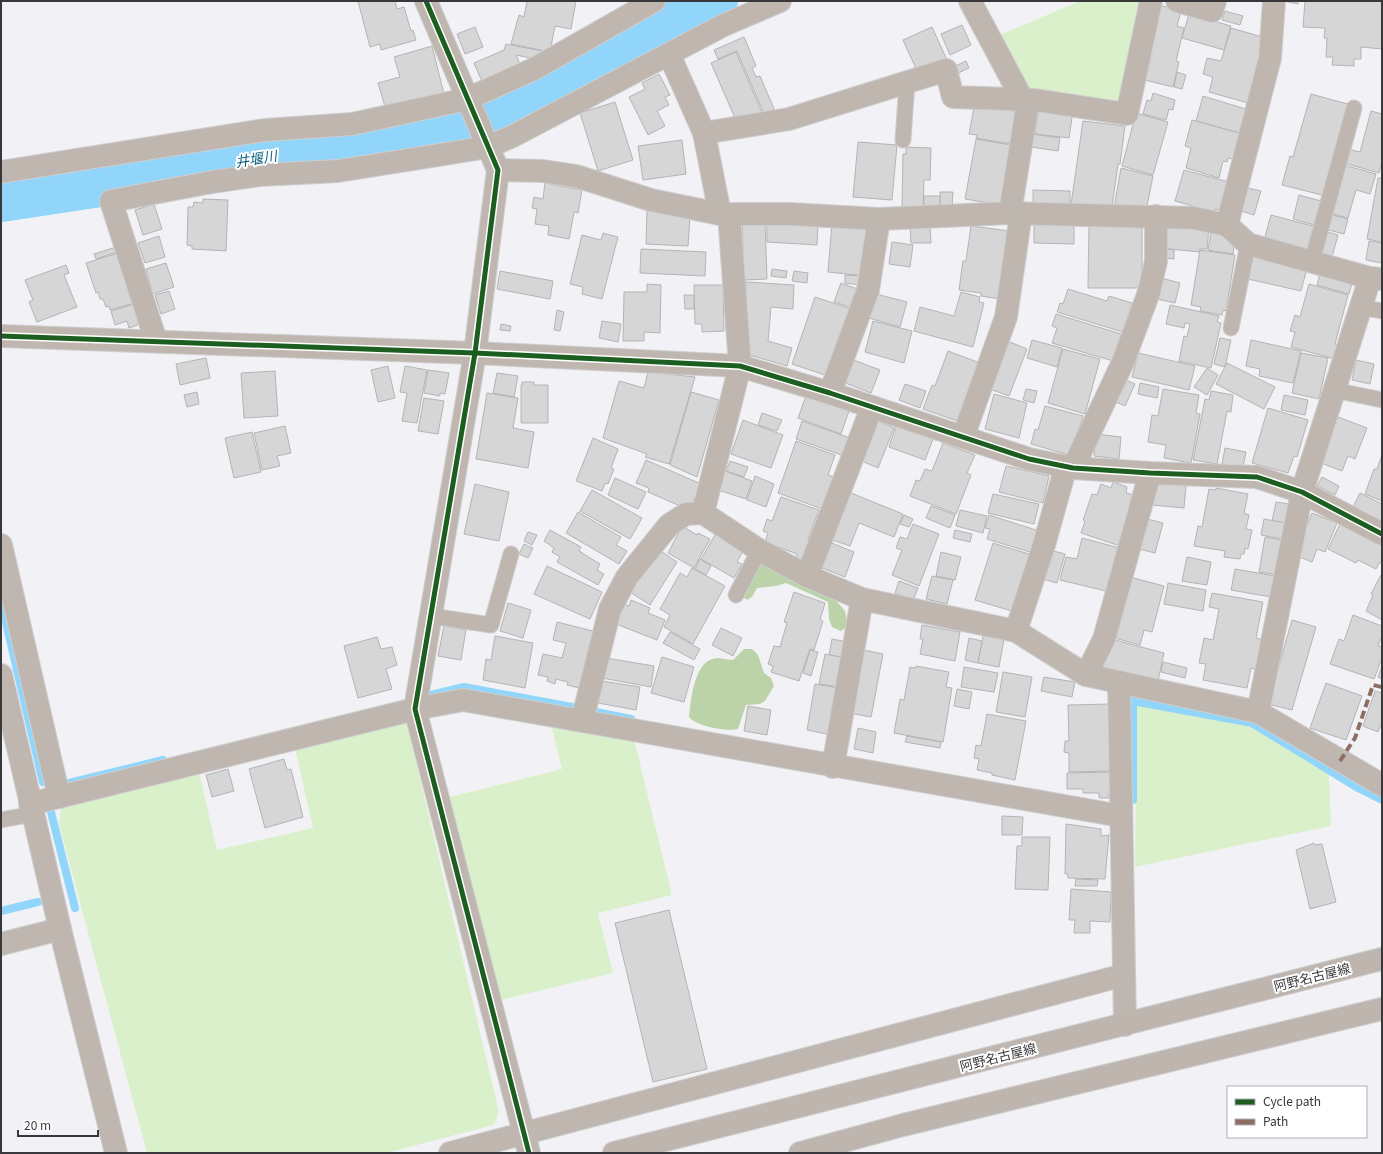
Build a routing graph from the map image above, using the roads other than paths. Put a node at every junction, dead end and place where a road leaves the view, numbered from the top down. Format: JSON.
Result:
{"nodes":[{"id":1,"x":426,"y":1,"type":"edge"},
{"id":2,"x":654,"y":1,"type":"edge"},
{"id":3,"x":780,"y":1,"type":"edge"},
{"id":4,"x":970,"y":1,"type":"edge"},
{"id":5,"x":1151,"y":1,"type":"edge"},
{"id":6,"x":1177,"y":1,"type":"edge"},
{"id":7,"x":1215,"y":1,"type":"edge"},
{"id":8,"x":1274,"y":1,"type":"edge"},
{"id":9,"x":669,"y":54,"type":"junction"},
{"id":10,"x":907,"y":82,"type":"junction"},
{"id":11,"x":1022,"y":99,"type":"junction"},
{"id":12,"x":468,"y":100,"type":"junction"},
{"id":13,"x":1354,"y":108,"type":"dead end"},
{"id":14,"x":704,"y":133,"type":"junction"},
{"id":15,"x":903,"y":140,"type":"dead end"},
{"id":16,"x":486,"y":143,"type":"junction"},
{"id":17,"x":498,"y":170,"type":"junction"},
{"id":18,"x":1,"y":172,"type":"edge"},
{"id":19,"x":1015,"y":213,"type":"junction"},
{"id":20,"x":724,"y":214,"type":"junction"},
{"id":21,"x":1156,"y":216,"type":"junction"},
{"id":22,"x":879,"y":219,"type":"junction"},
{"id":23,"x":1227,"y":225,"type":"junction"},
{"id":24,"x":1248,"y":244,"type":"junction"},
{"id":25,"x":1312,"y":261,"type":"junction"},
{"id":26,"x":1376,"y":278,"type":"edge"},
{"id":27,"x":1360,"y":307,"type":"junction"},
{"id":28,"x":1382,"y":312,"type":"edge"},
{"id":29,"x":1231,"y":328,"type":"dead end"},
{"id":30,"x":1,"y":336,"type":"edge"},
{"id":31,"x":156,"y":341,"type":"junction"},
{"id":32,"x":474,"y":353,"type":"junction"},
{"id":33,"x":740,"y":366,"type":"junction"},
{"id":34,"x":1334,"y":390,"type":"junction"},
{"id":35,"x":830,"y":393,"type":"junction"},
{"id":36,"x":1382,"y":400,"type":"edge"},
{"id":37,"x":872,"y":407,"type":"junction"},
{"id":38,"x":963,"y":437,"type":"junction"},
{"id":39,"x":1070,"y":467,"type":"junction"},
{"id":40,"x":1150,"y":473,"type":"junction"},
{"id":41,"x":1302,"y":492,"type":"junction"},
{"id":42,"x":703,"y":513,"type":"junction"},
{"id":43,"x":1382,"y":534,"type":"edge"},
{"id":44,"x":1,"y":545,"type":"edge"},
{"id":45,"x":759,"y":550,"type":"junction"},
{"id":46,"x":511,"y":554,"type":"dead end"},
{"id":47,"x":807,"y":576,"type":"junction"},
{"id":48,"x":736,"y":596,"type":"dead end"},
{"id":49,"x":862,"y":599,"type":"junction"},
{"id":50,"x":431,"y":616,"type":"junction"},
{"id":51,"x":1016,"y":631,"type":"junction"},
{"id":52,"x":1,"y":675,"type":"edge"},
{"id":53,"x":1086,"y":675,"type":"junction"},
{"id":54,"x":1119,"y":682,"type":"junction"},
{"id":55,"x":415,"y":709,"type":"junction"},
{"id":56,"x":1258,"y":712,"type":"junction"},
{"id":57,"x":582,"y":721,"type":"junction"},
{"id":58,"x":833,"y":767,"type":"junction"},
{"id":59,"x":1382,"y":785,"type":"edge"},
{"id":60,"x":59,"y":797,"type":"junction"},
{"id":61,"x":32,"y":809,"type":"junction"},
{"id":62,"x":1121,"y":816,"type":"junction"},
{"id":63,"x":1,"y":820,"type":"edge"},
{"id":64,"x":60,"y":929,"type":"junction"},
{"id":65,"x":1,"y":944,"type":"edge"},
{"id":66,"x":1382,"y":959,"type":"edge"},
{"id":67,"x":1124,"y":975,"type":"junction"},
{"id":68,"x":1382,"y":1009,"type":"edge"},
{"id":69,"x":1125,"y":1025,"type":"junction"},
{"id":70,"x":526,"y":1144,"type":"edge"},
{"id":71,"x":116,"y":1153,"type":"edge"},
{"id":72,"x":450,"y":1153,"type":"edge"},
{"id":73,"x":614,"y":1153,"type":"edge"},
{"id":74,"x":800,"y":1153,"type":"edge"}],
"edges":[{"from":1,"to":12,"type":"street"},
{"from":2,"to":12,"type":"street"},
{"from":3,"to":9,"type":"street"},
{"from":4,"to":11,"type":"street"},
{"from":5,"to":11,"type":"street"},
{"from":6,"to":7,"type":"street"},
{"from":8,"to":23,"type":"street"},
{"from":9,"to":14,"type":"street"},
{"from":9,"to":16,"type":"street"},
{"from":10,"to":11,"type":"street"},
{"from":10,"to":14,"type":"street"},
{"from":10,"to":15,"type":"lane"},
{"from":11,"to":19,"type":"street"},
{"from":12,"to":16,"type":"street"},
{"from":12,"to":18,"type":"street"},
{"from":13,"to":25,"type":"lane"},
{"from":14,"to":20,"type":"street"},
{"from":16,"to":17,"type":"street"},
{"from":16,"to":31,"type":"street"},
{"from":17,"to":20,"type":"street"},
{"from":17,"to":32,"type":"street"},
{"from":19,"to":21,"type":"street"},
{"from":19,"to":22,"type":"street"},
{"from":19,"to":38,"type":"street"},
{"from":20,"to":22,"type":"street"},
{"from":20,"to":33,"type":"street"},
{"from":21,"to":23,"type":"street"},
{"from":21,"to":39,"type":"street"},
{"from":22,"to":35,"type":"street"},
{"from":23,"to":24,"type":"street"},
{"from":24,"to":25,"type":"street"},
{"from":24,"to":29,"type":"lane"},
{"from":25,"to":26,"type":"street"},
{"from":26,"to":27,"type":"street"},
{"from":27,"to":28,"type":"lane"},
{"from":27,"to":34,"type":"street"},
{"from":30,"to":31,"type":"street"},
{"from":31,"to":32,"type":"street"},
{"from":32,"to":33,"type":"street"},
{"from":32,"to":50,"type":"street"},
{"from":33,"to":35,"type":"street"},
{"from":33,"to":42,"type":"street"},
{"from":34,"to":36,"type":"lane"},
{"from":34,"to":41,"type":"street"},
{"from":35,"to":37,"type":"street"},
{"from":37,"to":38,"type":"street"},
{"from":37,"to":47,"type":"street"},
{"from":38,"to":39,"type":"street"},
{"from":39,"to":40,"type":"street"},
{"from":39,"to":51,"type":"street"},
{"from":40,"to":41,"type":"street"},
{"from":40,"to":53,"type":"street"},
{"from":41,"to":43,"type":"street"},
{"from":41,"to":56,"type":"street"},
{"from":42,"to":45,"type":"street"},
{"from":42,"to":57,"type":"street"},
{"from":44,"to":60,"type":"street"},
{"from":45,"to":47,"type":"street"},
{"from":45,"to":48,"type":"lane"},
{"from":46,"to":50,"type":"lane"},
{"from":47,"to":49,"type":"street"},
{"from":49,"to":51,"type":"street"},
{"from":49,"to":58,"type":"street"},
{"from":50,"to":55,"type":"street"},
{"from":51,"to":53,"type":"street"},
{"from":52,"to":61,"type":"street"},
{"from":53,"to":54,"type":"street"},
{"from":54,"to":56,"type":"street"},
{"from":54,"to":62,"type":"street"},
{"from":55,"to":57,"type":"street"},
{"from":55,"to":60,"type":"street"},
{"from":55,"to":70,"type":"street"},
{"from":56,"to":59,"type":"street"},
{"from":57,"to":58,"type":"street"},
{"from":58,"to":62,"type":"street"},
{"from":60,"to":61,"type":"street"},
{"from":61,"to":63,"type":"lane"},
{"from":61,"to":64,"type":"street"},
{"from":62,"to":67,"type":"street"},
{"from":64,"to":65,"type":"street"},
{"from":64,"to":71,"type":"street"},
{"from":66,"to":69,"type":"main road","name":"阿野名古屋線"},
{"from":67,"to":69,"type":"street"},
{"from":67,"to":70,"type":"street"},
{"from":68,"to":74,"type":"main road"},
{"from":69,"to":73,"type":"main road","name":"阿野名古屋線"},
{"from":70,"to":72,"type":"street"}]}
